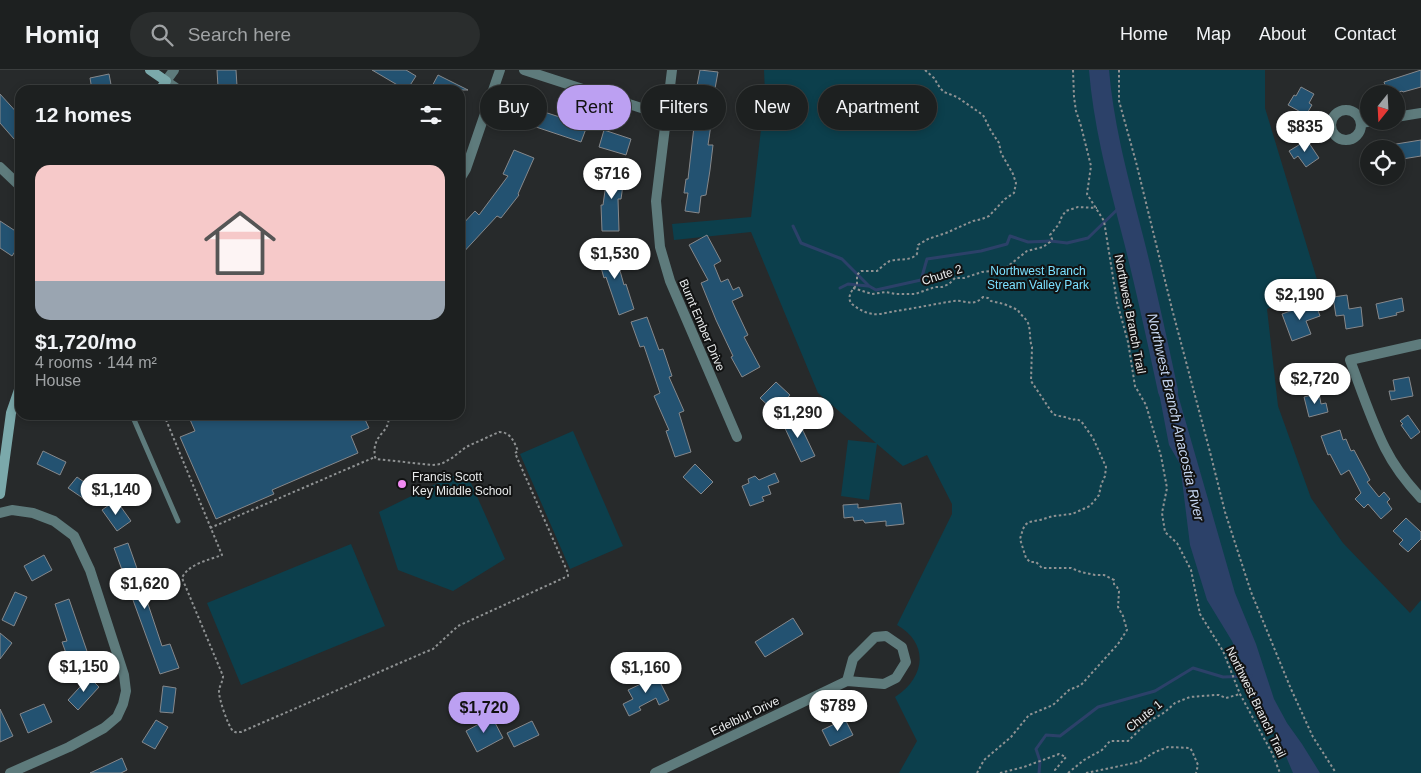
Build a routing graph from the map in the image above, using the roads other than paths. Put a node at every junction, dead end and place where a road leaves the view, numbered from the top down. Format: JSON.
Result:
{"nodes":[{"id":1,"x":150,"y":70,"type":"edge"},
{"id":2,"x":174,"y":70,"type":"edge"},
{"id":3,"x":500,"y":70,"type":"edge"},
{"id":4,"x":524,"y":70,"type":"edge"},
{"id":5,"x":672,"y":70,"type":"edge"},
{"id":6,"x":166,"y":81,"type":"junction"},
{"id":7,"x":163,"y":85,"type":"edge"},
{"id":8,"x":172,"y":85,"type":"edge"},
{"id":9,"x":670,"y":85,"type":"edge"},
{"id":10,"x":641,"y":108,"type":"edge"},
{"id":11,"x":1421,"y":114,"type":"edge"},
{"id":12,"x":1405,"y":117,"type":"edge"},
{"id":13,"x":664,"y":130,"type":"edge"},
{"id":14,"x":0,"y":167,"type":"edge"},
{"id":15,"x":465,"y":171,"type":"edge"},
{"id":16,"x":15,"y":181,"type":"edge"},
{"id":17,"x":1421,"y":344,"type":"edge"},
{"id":18,"x":15,"y":401,"type":"edge"},
{"id":19,"x":134,"y":420,"type":"edge"},
{"id":20,"x":737,"y":437,"type":"dead end"},
{"id":21,"x":0,"y":494,"type":"edge"},
{"id":22,"x":1421,"y":498,"type":"edge"},
{"id":23,"x":0,"y":513,"type":"edge"},
{"id":24,"x":178,"y":521,"type":"dead end"},
{"id":25,"x":847,"y":681,"type":"junction"},
{"id":26,"x":10,"y":773,"type":"edge"},
{"id":27,"x":655,"y":773,"type":"edge"}],
"edges":[{"from":1,"to":6,"type":"street"},
{"from":2,"to":6,"type":"street"},
{"from":3,"to":15,"type":"street"},
{"from":4,"to":10,"type":"street"},
{"from":5,"to":9,"type":"street","name":"Burnt Ember Drive"},
{"from":6,"to":7,"type":"street"},
{"from":6,"to":8,"type":"street"},
{"from":11,"to":12,"type":"street"},
{"from":13,"to":20,"type":"street","name":"Burnt Ember Drive"},
{"from":14,"to":16,"type":"street"},
{"from":17,"to":22,"type":"street"},
{"from":18,"to":21,"type":"street"},
{"from":19,"to":24,"type":"lane"},
{"from":23,"to":26,"type":"street"},
{"from":25,"to":25,"type":"street"},
{"from":25,"to":27,"type":"street","name":"Edelblut Drive"}]}
